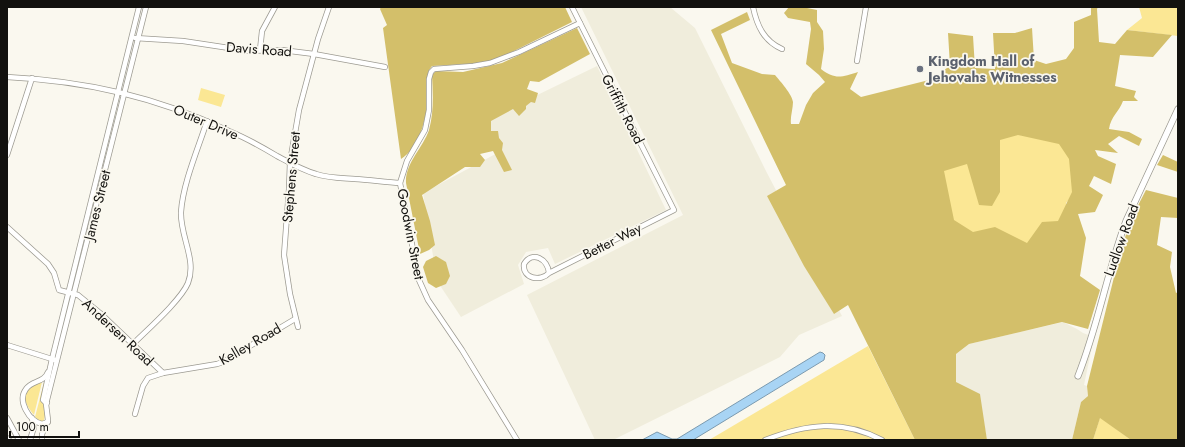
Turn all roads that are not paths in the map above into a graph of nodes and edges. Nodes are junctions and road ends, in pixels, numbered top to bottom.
1 (139, 7) edge
2 (146, 7) edge
3 (275, 7) edge
4 (329, 7) edge
5 (572, 7) edge
6 (753, 7) edge
7 (866, 7) edge
8 (580, 23) junction
9 (132, 37) junction
10 (138, 39) junction
11 (260, 50) junction
12 (782, 50) dead end
13 (314, 54) junction
14 (857, 61) dead end
15 (385, 67) dead end
16 (7, 76) edge
17 (32, 78) junction
18 (118, 91) junction
19 (125, 93) junction
20 (1178, 109) edge
21 (207, 121) junction
22 (7, 155) edge
23 (290, 162) junction
24 (400, 183) junction
25 (674, 210) joint
26 (7, 227) edge
27 (549, 273) junction
28 (68, 293) junction
29 (74, 294) junction
30 (295, 319) junction
31 (298, 327) dead end
32 (133, 344) junction
33 (7, 345) edge
34 (52, 360) junction
35 (58, 360) junction
36 (163, 373) junction
37 (1078, 376) dead end
38 (47, 402) junction
39 (135, 414) dead end
40 (7, 418) edge
41 (32, 418) junction
42 (48, 422) junction
43 (19, 440) edge
44 (30, 440) edge
45 (42, 440) edge
46 (517, 440) edge
47 (765, 440) edge
48 (882, 440) edge

1 - 9 street, James Street
2 - 10 street, James Street
3 - 11 street
4 - 13 street, Stephens Street
5 - 8 street, Griffith Road
6 - 12 street
7 - 14 street
8 - 24 street, Goodwin Street
8 - 25 street, Griffith Road
9 - 10 street, Davis Road
9 - 18 street, James Street
10 - 11 street, Davis Road
10 - 19 street, James Street
11 - 13 street, Davis Road
13 - 15 street, Davis Road
13 - 23 street, Stephens Street
16 - 17 street, Outer Drive
17 - 18 street, Outer Drive
17 - 22 street
18 - 19 street, Outer Drive
18 - 28 street, James Street
19 - 21 street, Outer Drive
19 - 29 street, James Street
20 - 37 street, Ludlow Road
21 - 23 street, Outer Drive
21 - 32 street
23 - 24 street, Outer Drive
23 - 30 street, Stephens Street
24 - 46 street, Goodwin Street
25 - 27 street, Better Way
26 - 28 street, Andersen Road
27 - 27 street, Better Way
28 - 29 street, Andersen Road
28 - 34 street, James Street
29 - 32 street, Andersen Road
29 - 35 street, James Street
30 - 31 street, Stephens Street
30 - 36 street, Kelley Road
32 - 36 street, Andersen Road
33 - 34 street
34 - 35 street
34 - 38 street, James Street
34 - 41 street, James Street
35 - 38 street, James Street
36 - 39 street, Kelley Road
38 - 42 street, James Street
40 - 43 street
41 - 42 street
41 - 44 street
42 - 45 street
47 - 48 street

